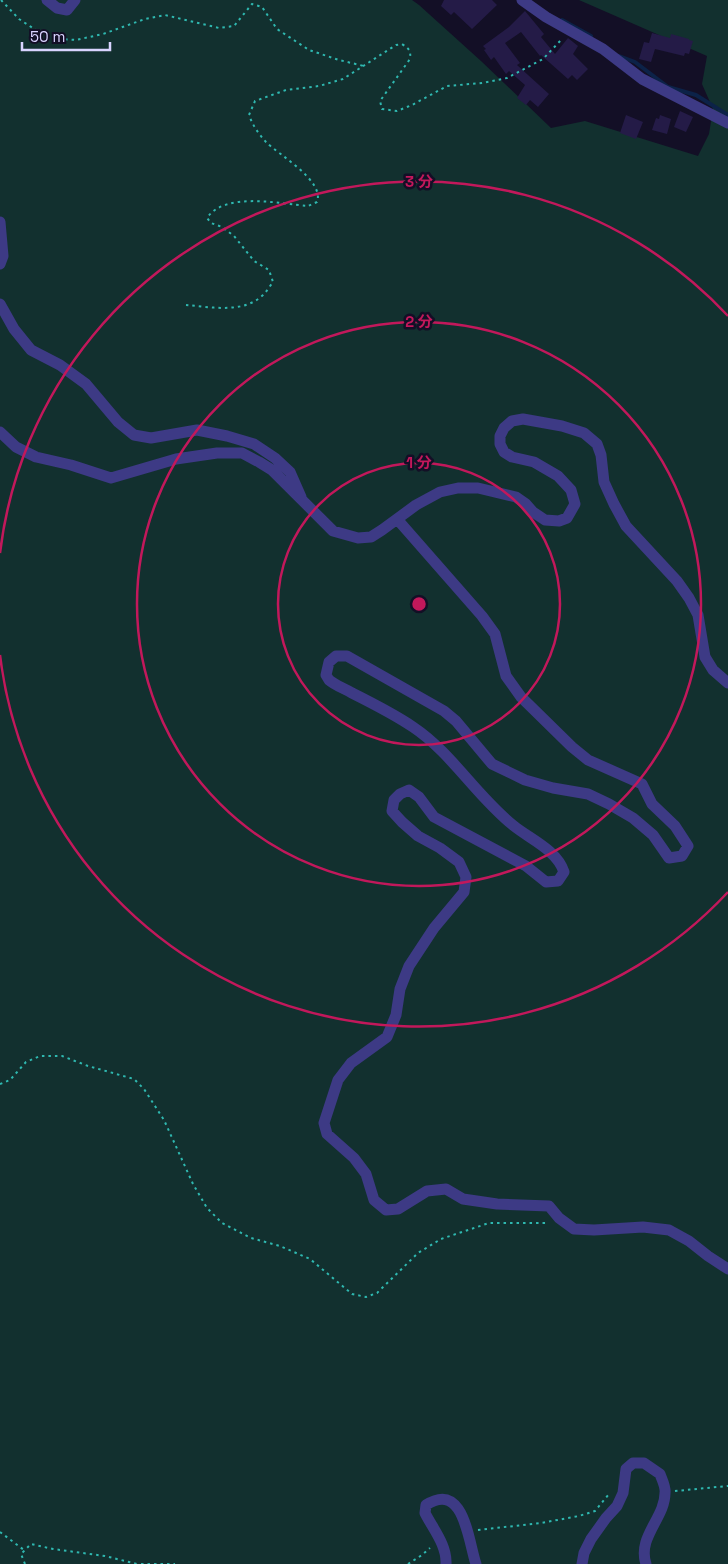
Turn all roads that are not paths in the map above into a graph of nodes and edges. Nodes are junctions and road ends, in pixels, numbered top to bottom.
1 (47, 0) edge
2 (75, 0) edge
3 (522, 0) edge
4 (728, 122) edge
5 (0, 222) edge
6 (0, 264) edge
7 (0, 304) edge
8 (0, 432) edge
9 (304, 503) junction
10 (398, 519) junction
11 (728, 683) edge
12 (728, 1269) edge
13 (446, 1564) edge
14 (476, 1564) edge
15 (582, 1564) edge
16 (646, 1564) edge

1 - 2 street
3 - 4 street
5 - 6 street
7 - 9 street
8 - 9 street
9 - 10 street
10 - 11 street
10 - 12 street
13 - 14 street
15 - 16 street

